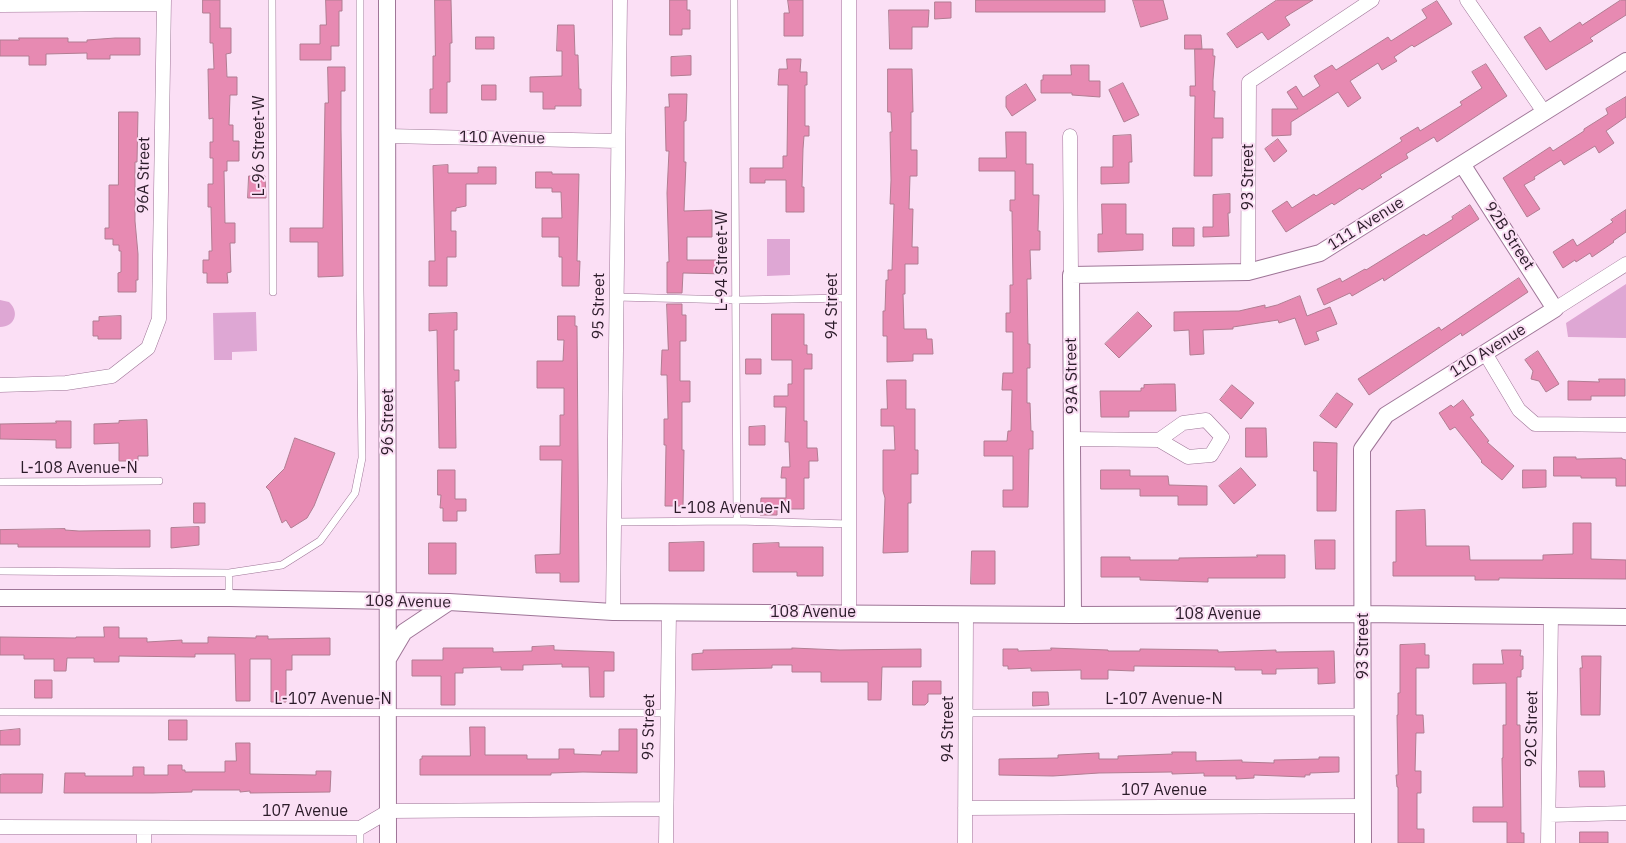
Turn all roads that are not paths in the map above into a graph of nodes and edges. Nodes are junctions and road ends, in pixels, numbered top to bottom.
1 (272, 0) edge
2 (360, 0) edge
3 (386, 0) edge
4 (620, 0) edge
5 (734, 0) edge
6 (849, 0) edge
7 (1372, 0) edge
8 (1467, 0) edge
9 (164, 2) edge
10 (0, 5) edge
11 (1626, 61) edge
12 (1544, 112) junction
13 (387, 136) junction
14 (1070, 136) dead end
15 (618, 141) junction
16 (1462, 164) junction
17 (1626, 264) edge
18 (1248, 272) junction
19 (1071, 275) junction
20 (273, 292) dead end
21 (616, 297) junction
22 (849, 298) junction
23 (736, 300) junction
24 (1555, 309) junction
25 (1485, 353) junction
26 (0, 385) edge
27 (1626, 425) edge
28 (1072, 439) junction
29 (1159, 440) dead end
30 (1362, 449) joint
31 (158, 481) dead end
32 (0, 482) edge
33 (737, 521) junction
34 (614, 522) junction
35 (849, 524) junction
36 (0, 572) edge
37 (229, 573) junction
38 (0, 598) edge
39 (228, 598) junction
40 (388, 602) junction
41 (449, 602) junction
42 (613, 612) junction
43 (669, 612) junction
44 (849, 612) junction
45 (966, 614) junction
46 (1362, 614) junction
47 (1073, 615) junction
48 (1551, 616) junction
49 (1626, 617) edge
50 (387, 661) junction
51 (0, 712) edge
52 (1363, 712) junction
53 (387, 713) junction
54 (666, 713) junction
55 (966, 713) junction
56 (1363, 806) junction
57 (965, 808) junction
58 (666, 809) junction
59 (389, 811) junction
60 (1626, 813) edge
61 (1549, 815) junction
62 (0, 827) edge
63 (144, 828) junction
64 (360, 828) junction
65 (144, 843) edge
66 (360, 843) edge
67 (388, 843) edge
68 (666, 843) edge
69 (965, 843) edge
70 (1363, 843) edge
71 (1548, 843) edge

1 - 20 lane, L-96 Street-W
2 - 37 lane, 96 Street
3 - 13 street, 96 Street
4 - 15 street, 95 Street
5 - 23 lane, L-94 Street-W
6 - 22 street, 94 Street
7 - 18 street, 93 Street
8 - 12 street
9 - 10 street
9 - 26 street, 96A Street
11 - 12 street, 111 Avenue
12 - 16 street, 111 Avenue
13 - 15 street, 110 Avenue
13 - 40 street, 96 Street
14 - 19 street, 93A Street
15 - 21 street, 95 Street
16 - 18 street, 111 Avenue
16 - 24 street, 92B Street
17 - 24 street, 110 Avenue
18 - 19 street, 111 Avenue
19 - 28 street, 93A Street
21 - 23 lane
21 - 34 street, 95 Street
22 - 23 lane
22 - 35 street, 94 Street
23 - 33 lane, L-94 Street-W
24 - 25 street, 110 Avenue
25 - 27 street
25 - 30 street, 110 Avenue
28 - 29 street
28 - 47 street, 93A Street
30 - 46 street, 93 Street
31 - 32 lane, L-108 Avenue-N
33 - 34 lane, L-108 Avenue-N
33 - 35 lane, L-108 Avenue-N
34 - 42 street, 95 Street
35 - 44 street, 94 Street
36 - 37 lane
37 - 39 lane
38 - 39 street, 108 Avenue
39 - 40 street, 108 Avenue
40 - 41 street, 108 Avenue
40 - 50 street, 96 Street
41 - 42 street, 108 Avenue
41 - 50 street
42 - 43 street, 108 Avenue
43 - 44 street, 108 Avenue
43 - 54 street, 95 Street
44 - 45 street, 108 Avenue
45 - 47 street, 108 Avenue
45 - 55 street, 94 Street
46 - 47 street, 108 Avenue
46 - 48 street, 108 Avenue
46 - 52 street, 93 Street
48 - 49 street, 108 Avenue
48 - 61 street, 92C Street
50 - 53 street, 96 Street
51 - 53 lane, L-107 Avenue-N
52 - 55 lane, L-107 Avenue-N
52 - 56 street, 93 Street
53 - 54 lane, L-107 Avenue-N
53 - 59 street, 96 Street
54 - 58 street, 95 Street
55 - 57 street, 94 Street
56 - 57 street, 107 Avenue
56 - 70 street, 93 Street
57 - 69 street, 94 Street
58 - 59 street, 107 Avenue
58 - 68 street, 95 Street
59 - 64 street, 107 Avenue
59 - 67 street, 96 Street
60 - 61 street
61 - 71 street, 92C Street
62 - 63 street, 107 Avenue
63 - 64 street, 107 Avenue
63 - 65 street
64 - 66 lane

